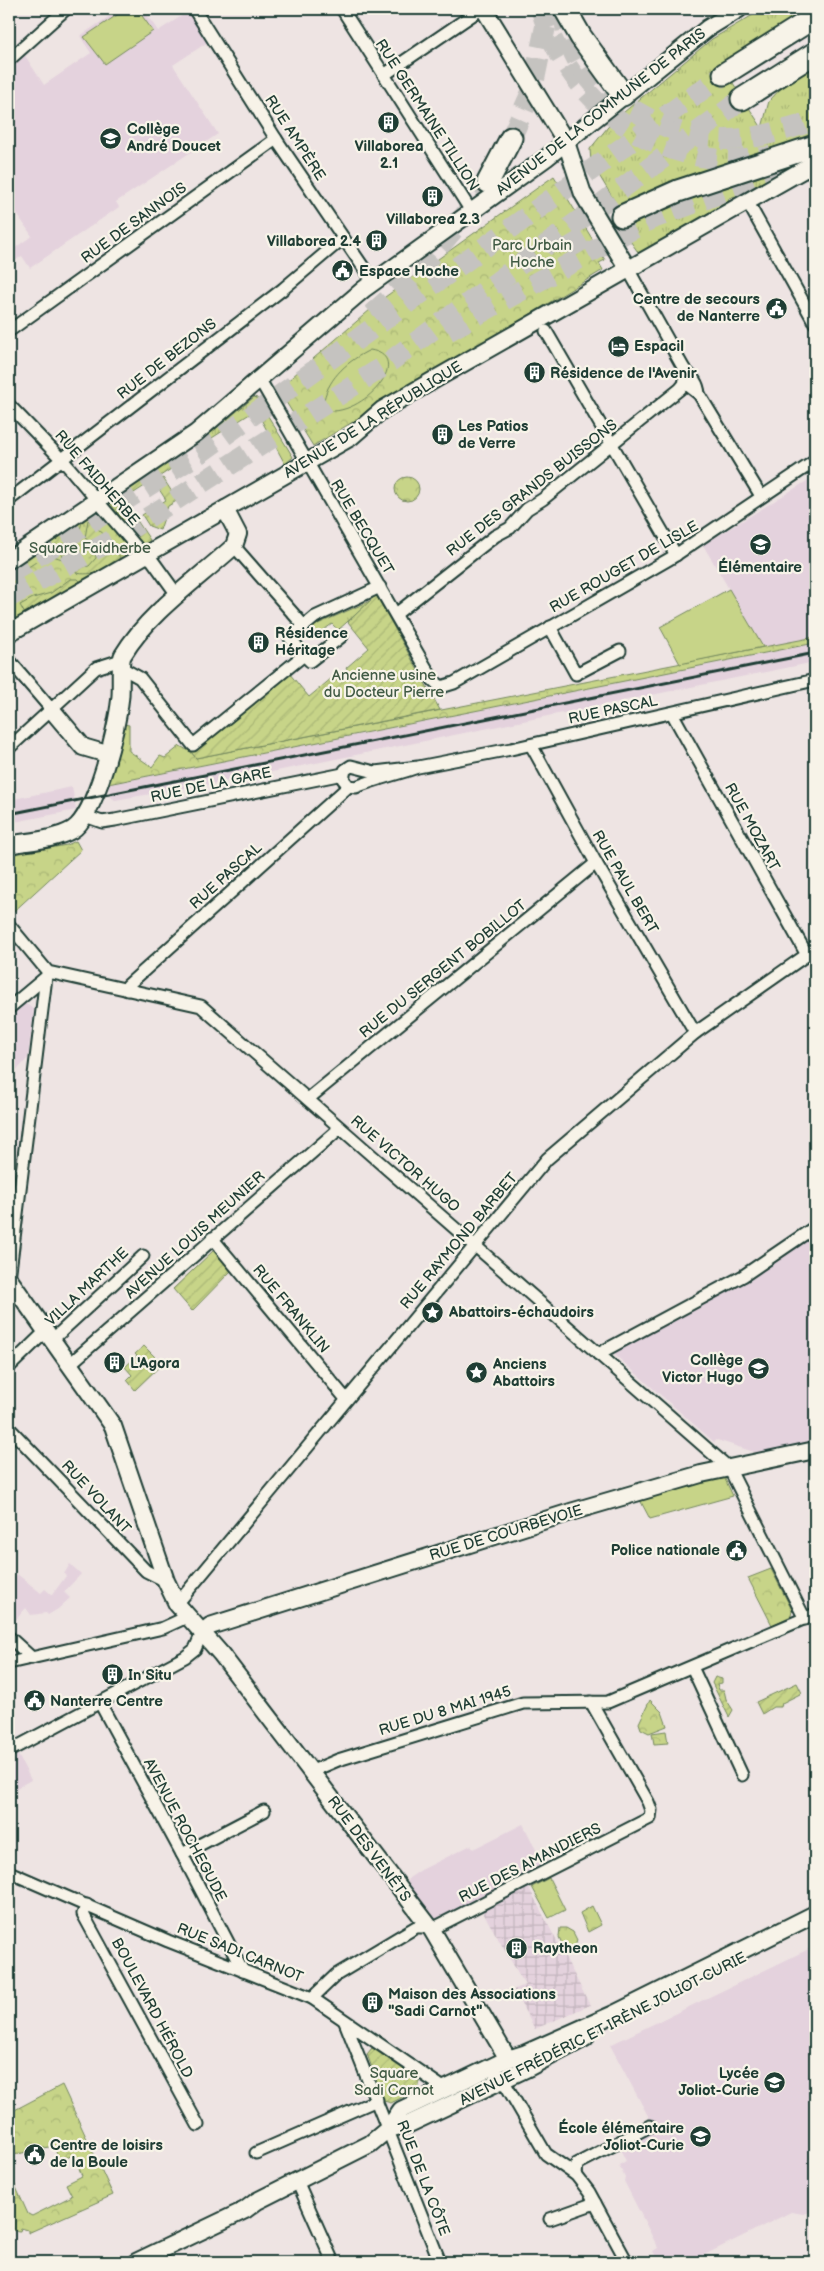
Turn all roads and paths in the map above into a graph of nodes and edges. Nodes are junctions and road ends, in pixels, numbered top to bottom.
1 (66, 9) edge
2 (194, 9) edge
3 (342, 9) edge
4 (482, 9) edge
5 (566, 9) edge
6 (739, 9) edge
7 (815, 17) edge
8 (815, 53) edge
9 (9, 60) edge
10 (724, 74) tunnel mouth
11 (384, 75) junction
12 (623, 95) junction
13 (742, 99) tunnel mouth
14 (276, 138) junction
15 (511, 138) tunnel mouth
16 (566, 142) junction
17 (815, 146) edge
18 (815, 163) edge
19 (488, 182) tunnel mouth
20 (747, 201) junction
21 (471, 211) junction
22 (622, 216) tunnel mouth
23 (342, 239) junction
24 (628, 269) junction
25 (374, 283) junction
26 (815, 323) edge
27 (9, 331) edge
28 (546, 331) dead end
29 (684, 369) junction
30 (260, 380) junction
31 (685, 383) junction
32 (699, 394) junction
33 (9, 405) edge
34 (612, 444) junction
35 (62, 460) junction
36 (815, 461) edge
37 (307, 463) junction
38 (761, 496) junction
39 (9, 500) edge
40 (97, 500) junction
41 (225, 509) junction
42 (234, 546) junction
43 (676, 554) junction
44 (145, 555) junction
45 (9, 560) edge
46 (380, 587) junction
47 (178, 596) junction
48 (396, 614) junction
49 (304, 626) junction
50 (550, 627) junction
51 (9, 633) edge
52 (342, 636) dead end
53 (620, 651) dead end
54 (304, 655) junction
55 (9, 660) edge
56 (121, 664) junction
57 (815, 680) edge
58 (440, 686) joint
59 (51, 709) junction
60 (672, 713) junction
61 (531, 745) junction
62 (9, 748) edge
63 (107, 754) junction
64 (418, 767) junction
65 (362, 770) junction
66 (343, 774) junction
67 (362, 783) junction
68 (349, 786) junction
69 (85, 816) junction
70 (9, 845) edge
71 (596, 863) junction
72 (9, 926) edge
73 (811, 952) edge
74 (47, 975) junction
75 (127, 990) junction
76 (9, 1008) edge
77 (696, 1033) junction
78 (308, 1099) junction
79 (340, 1128) junction
80 (815, 1227) edge
81 (212, 1238) junction
82 (11, 1243) edge
83 (475, 1247) junction
84 (143, 1256) dead end
85 (9, 1280) edge
86 (49, 1336) junction
87 (598, 1354) junction
88 (70, 1364) junction
89 (9, 1367) edge
90 (346, 1399) junction
91 (9, 1428) edge
92 (815, 1450) edge
93 (729, 1468) junction
94 (166, 1581) junction
95 (182, 1610) junction
96 (810, 1617) edge
97 (202, 1633) junction
98 (9, 1637) edge
99 (32, 1658) junction
100 (9, 1663) edge
101 (692, 1667) junction
102 (590, 1702) junction
103 (100, 1703) junction
104 (9, 1750) edge
105 (310, 1772) junction
106 (742, 1775) dead end
107 (264, 1811) dead end
108 (182, 1854) junction
109 (9, 1872) edge
110 (86, 1905) junction
111 (815, 1914) edge
112 (815, 1922) edge
113 (427, 1926) junction
114 (243, 1971) junction
115 (312, 1998) junction
116 (345, 2022) junction
117 (508, 2059) junction
118 (489, 2068) junction
119 (503, 2080) junction
120 (445, 2089) junction
121 (377, 2100) junction
122 (198, 2125) dead end
123 (650, 2126) dead end
124 (388, 2129) junction
125 (256, 2153) dead end
126 (576, 2176) junction
127 (297, 2181) junction
128 (595, 2203) junction
129 (550, 2219) dead end
130 (136, 2262) edge
131 (333, 2262) edge
132 (440, 2262) edge
133 (627, 2262) edge

1 - 9 street
2 - 14 street, RUE AMPÈRE
3 - 11 street, RUE GERMAINE TILLION
4 - 11 street
4 - 16 main road
5 - 12 highway
6 - 12 main road, AVENUE DE LA COMMUNE DE PARIS
7 - 10 highway
8 - 13 highway
11 - 21 street, RUE GERMAINE TILLION
12 - 16 main road, AVENUE DE LA COMMUNE DE PARIS
14 - 23 street, RUE AMPÈRE
14 - 27 street, RUE DE SANNOIS
15 - 19 highway
16 - 21 main road, AVENUE DE LA COMMUNE DE PARIS
16 - 24 main road
17 - 22 highway
18 - 20 main road, AVENUE DE LA RÉPUBLIQUE
20 - 24 main road, AVENUE DE LA RÉPUBLIQUE
20 - 26 street
21 - 25 main road, AVENUE DE LA COMMUNE DE PARIS
23 - 25 street, RUE AMPÈRE
23 - 35 street, RUE DE BEZONS
24 - 29 street
24 - 37 main road, AVENUE DE LA RÉPUBLIQUE
25 - 30 main road, AVENUE DE LA COMMUNE DE PARIS
28 - 34 street
29 - 31 street
29 - 32 street
30 - 37 street, RUE BECQUET
30 - 40 main road, AVENUE DE LA COMMUNE DE PARIS
31 - 32 street
31 - 34 street, RUE DES GRANDS BUISSONS
32 - 38 street
33 - 35 street, RUE FAIDHERBE
34 - 43 street
34 - 48 street, RUE DES GRANDS BUISSONS
35 - 39 street, RUE DE BEZONS
35 - 40 street, RUE FAIDHERBE
36 - 38 street, RUE ROUGET DE LISLE
37 - 41 main road, AVENUE DE LA RÉPUBLIQUE
37 - 46 street, RUE BECQUET
38 - 43 street, RUE ROUGET DE LISLE
40 - 44 street, RUE FAIDHERBE
40 - 45 main road, AVENUE DE LA COMMUNE DE PARIS
41 - 42 main road
41 - 44 main road, AVENUE DE LA RÉPUBLIQUE
42 - 47 main road
42 - 49 street
43 - 50 street, RUE ROUGET DE LISLE
44 - 47 street, RUE FAIDHERBE
44 - 51 main road, AVENUE DE LA RÉPUBLIQUE
46 - 48 street, RUE BECQUET
46 - 49 street
47 - 56 main road
48 - 58 street, RUE BECQUET
49 - 54 street
50 - 53 street
50 - 58 street, RUE ROUGET DE LISLE
52 - 54 street
54 - 56 street
55 - 59 street
56 - 59 street
56 - 63 main road
57 - 60 street, RUE PASCAL
59 - 62 street
59 - 63 main road
60 - 61 street, RUE PASCAL
60 - 73 street, RUE MOZART
61 - 64 street, RUE PASCAL
61 - 71 street, RUE PAUL BERT
63 - 69 main road
64 - 65 street, RUE PASCAL
64 - 67 street, RUE PASCAL
65 - 66 street, RUE PASCAL
65 - 67 street
66 - 68 street
66 - 69 street, RUE DE LA GARE
67 - 68 street, RUE PASCAL
68 - 75 street, RUE PASCAL
69 - 70 main road
71 - 77 street, RUE PAUL BERT
71 - 78 street, RUE DU SERGENT BOBILLOT
72 - 74 street
73 - 77 street, RUE RAYMOND BARBET
74 - 75 street, RUE VICTOR HUGO
74 - 76 street
74 - 82 street
75 - 78 street, RUE VICTOR HUGO
77 - 83 street, RUE RAYMOND BARBET
78 - 79 street, RUE VICTOR HUGO
79 - 81 street, AVENUE LOUIS MEUNIER
79 - 83 street, RUE VICTOR HUGO
80 - 87 street
81 - 88 street, AVENUE LOUIS MEUNIER
81 - 90 street, RUE FRANKLIN
82 - 85 street
83 - 87 street, RUE VICTOR HUGO
83 - 90 street, RUE RAYMOND BARBET
84 - 86 street, VILLA MARTHE
85 - 86 main road
86 - 88 main road
86 - 89 street, VILLA MARTHE
87 - 93 street, RUE VICTOR HUGO
88 - 94 main road
90 - 95 street, RUE RAYMOND BARBET
91 - 94 street, RUE VOLANT
92 - 93 main road, RUE DE COURBEVOIE
93 - 96 street
93 - 97 main road, RUE DE COURBEVOIE
94 - 95 main road
95 - 97 main road, RUE DES VENÊTS
95 - 99 street
96 - 101 street, RUE DU 8 MAI 1945
97 - 103 street
97 - 105 main road, RUE DES VENÊTS
98 - 99 street
99 - 100 street
101 - 102 street, RUE DU 8 MAI 1945
101 - 106 street
102 - 105 street, RUE DU 8 MAI 1945
102 - 113 street, RUE DES AMANDIERS
103 - 104 street
103 - 108 street, AVENUE ROCHEGUDE
105 - 113 main road, RUE DES VENÊTS
107 - 108 street
108 - 114 street, AVENUE ROCHEGUDE
109 - 110 street, RUE SADI CARNOT
110 - 114 street, RUE SADI CARNOT
110 - 122 street, BOULEVARD HÉROLD
111 - 117 main road, AVENUE FRÉDÉRIC ET IRÈNE JOLIOT-CURIE
112 - 119 main road, AVENUE FRÉDÉRIC ET IRÈNE JOLIOT-CURIE
113 - 115 street, RUE DES AMANDIERS
113 - 117 main road, RUE DES VENÊTS
114 - 115 street, RUE SADI CARNOT
115 - 116 street, RUE SADI CARNOT
116 - 120 street, RUE SADI CARNOT
116 - 121 street, RUE DE LA CÔTE
117 - 118 main road, AVENUE FRÉDÉRIC ET IRÈNE JOLIOT-CURIE
117 - 119 street
118 - 119 street
118 - 120 main road, AVENUE FRÉDÉRIC ET IRÈNE JOLIOT-CURIE
119 - 124 main road, AVENUE FRÉDÉRIC ET IRÈNE JOLIOT-CURIE
119 - 126 street
120 - 124 main road, AVENUE FRÉDÉRIC ET IRÈNE JOLIOT-CURIE
121 - 124 street, RUE DE LA CÔTE
121 - 125 street
123 - 126 street
124 - 127 main road, AVENUE FRÉDÉRIC ET IRÈNE JOLIOT-CURIE
124 - 132 street, RUE DE LA CÔTE
126 - 128 street
127 - 130 main road, AVENUE FRÉDÉRIC ET IRÈNE JOLIOT-CURIE
127 - 131 street
128 - 129 street
128 - 133 street

